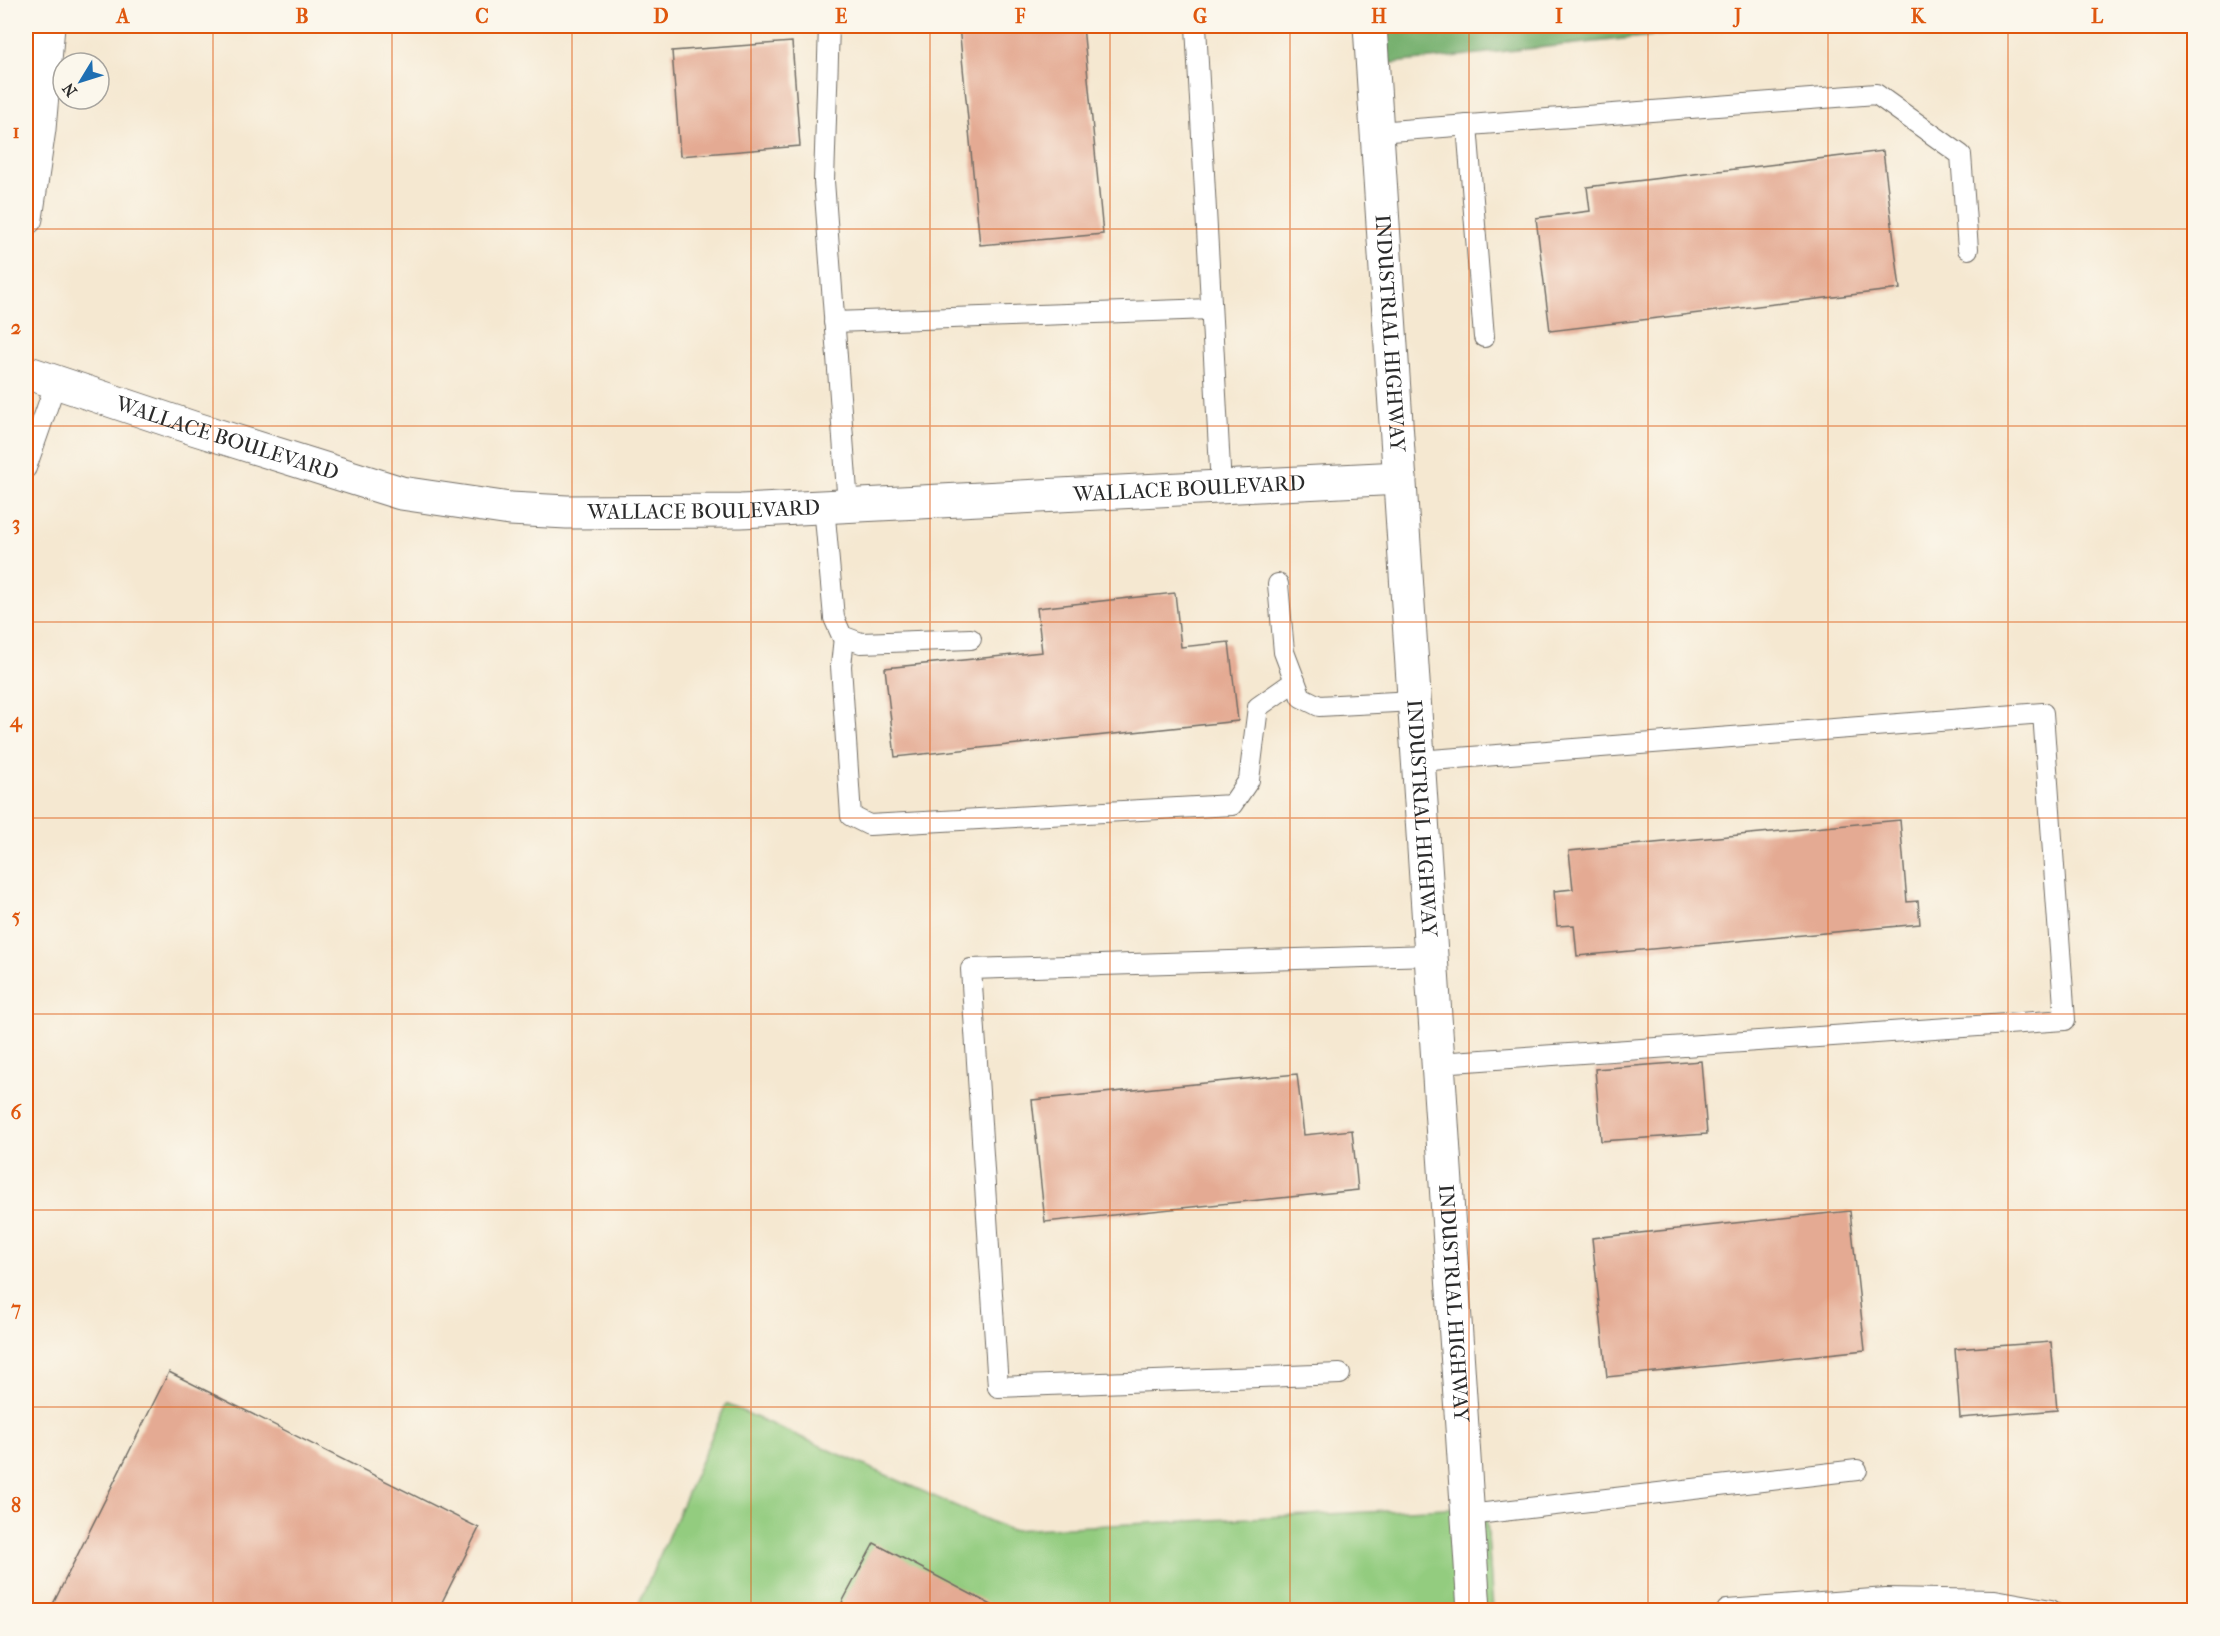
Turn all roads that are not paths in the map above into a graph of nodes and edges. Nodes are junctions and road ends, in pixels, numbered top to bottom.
1 (48, 26) edge
2 (829, 26) edge
3 (1196, 26) edge
4 (1370, 26) edge
5 (1467, 125) junction
6 (1377, 132) junction
7 (30, 161) edge
8 (26, 218) edge
9 (1968, 249) dead end
10 (1211, 309) junction
11 (834, 322) junction
12 (1484, 337) dead end
13 (26, 372) edge
14 (56, 382) junction
15 (26, 468) edge
16 (1400, 478) junction
17 (1221, 487) junction
18 (836, 506) junction
19 (1278, 584) dead end
20 (844, 637) junction
21 (971, 639) dead end
22 (1295, 681) junction
23 (1414, 701) junction
24 (1418, 761) junction
25 (1431, 955) junction
26 (1438, 1063) junction
27 (1340, 1374) dead end
28 (1857, 1470) dead end
29 (1468, 1515) junction
30 (1474, 1611) edge
31 (1727, 1611) edge
32 (2051, 1611) edge

1 - 7 street
2 - 11 lane
3 - 10 lane
4 - 6 street, INDUSTRIAL HIGHWAY
5 - 6 lane
5 - 9 lane
5 - 12 lane
6 - 16 street, INDUSTRIAL HIGHWAY
7 - 8 street
10 - 11 lane
10 - 17 lane
11 - 18 lane
13 - 14 street, WALLACE BOULEVARD
14 - 15 lane
14 - 18 street, WALLACE BOULEVARD
16 - 17 street, WALLACE BOULEVARD
16 - 23 street, INDUSTRIAL HIGHWAY
17 - 18 street, WALLACE BOULEVARD
18 - 20 lane
19 - 22 lane
20 - 21 lane
20 - 22 lane
22 - 23 lane
23 - 24 street, INDUSTRIAL HIGHWAY
24 - 25 street, INDUSTRIAL HIGHWAY
24 - 26 lane
25 - 26 street, INDUSTRIAL HIGHWAY
25 - 27 lane
26 - 29 street, INDUSTRIAL HIGHWAY
28 - 29 lane
29 - 30 street, INDUSTRIAL HIGHWAY
31 - 32 lane

